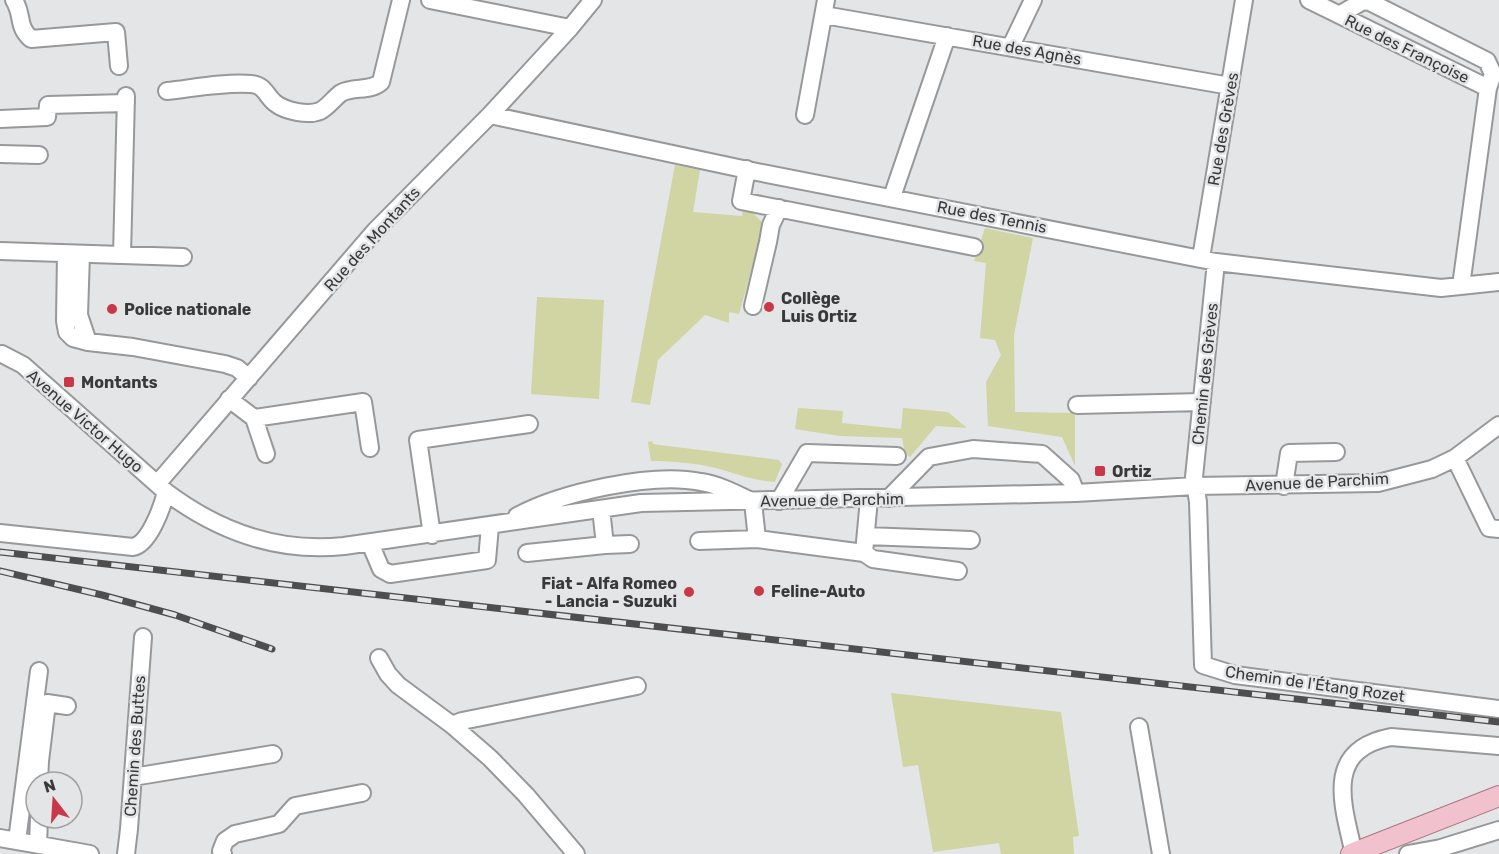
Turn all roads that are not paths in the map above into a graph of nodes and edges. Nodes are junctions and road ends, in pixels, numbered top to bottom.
1 (14, 0) edge
2 (401, 0) edge
3 (430, 0) edge
4 (592, 0) edge
5 (1033, 0) edge
6 (1244, 0) edge
7 (1309, 0) edge
8 (825, 8) edge
9 (1339, 15) junction
10 (570, 28) junction
11 (948, 36) junction
12 (1011, 46) junction
13 (119, 66) dead end
14 (1230, 86) junction
15 (1488, 88) junction
16 (167, 91) dead end
17 (490, 115) junction
18 (806, 115) dead end
19 (0, 118) edge
20 (0, 154) edge
21 (39, 155) dead end
22 (747, 169) junction
23 (892, 197) junction
24 (779, 208) junction
25 (974, 247) dead end
26 (0, 251) edge
27 (74, 254) junction
28 (122, 255) junction
29 (183, 257) dead end
30 (1208, 260) junction
31 (1499, 282) edge
32 (1461, 286) junction
33 (753, 306) dead end
34 (1, 351) edge
35 (249, 378) junction
36 (229, 399) junction
37 (1202, 402) junction
38 (1077, 405) dead end
39 (254, 418) junction
40 (529, 424) dead end
41 (1499, 425) edge
42 (370, 448) dead end
43 (1336, 452) dead end
44 (266, 454) dead end
45 (897, 456) dead end
46 (1455, 458) junction
47 (1195, 486) junction
48 (1284, 486) junction
49 (161, 488) junction
50 (1076, 493) junction
51 (889, 498) junction
52 (869, 499) junction
53 (779, 501) junction
54 (753, 502) junction
55 (601, 509) junction
56 (497, 525) junction
57 (1499, 529) edge
58 (0, 533) edge
59 (432, 535) junction
60 (866, 536) junction
61 (757, 539) junction
62 (971, 540) dead end
63 (699, 541) dead end
64 (370, 543) junction
65 (630, 544) dead end
66 (605, 545) junction
67 (527, 553) dead end
68 (864, 553) junction
69 (958, 571) dead end
70 (142, 637) dead end
71 (380, 658) dead end
72 (39, 671) dead end
73 (637, 686) dead end
74 (67, 706) dead end
75 (1499, 709) edge
76 (452, 725) junction
77 (1139, 727) dead end
78 (1499, 746) edge
79 (273, 753) dead end
80 (39, 770) edge
81 (133, 777) junction
82 (362, 793) dead end
83 (1499, 796) edge
84 (39, 830) edge
85 (1499, 831) edge
86 (0, 838) edge
87 (17, 841) junction
88 (38, 845) junction
89 (90, 854) edge
90 (126, 854) edge
91 (223, 854) edge
92 (576, 854) edge
93 (1161, 854) edge
94 (1354, 854) edge
95 (1408, 854) edge

1 - 13 street
2 - 16 street
3 - 10 street
4 - 10 street, Rue des Montants
5 - 12 street
6 - 14 street, Rue des Grèves
7 - 9 street, Rue des Françoise
8 - 11 street, Rue des Agnès
8 - 18 street
9 - 15 street, Rue des Françoise
9 - 15 street
10 - 17 street, Rue des Montants
11 - 12 street, Rue des Agnès
11 - 23 street
12 - 14 street, Rue des Agnès
14 - 30 street, Rue des Grèves
15 - 32 street, Rue des Françoise
17 - 22 street, Rue des Tennis
17 - 35 street, Rue des Montants
19 - 28 street
20 - 21 street
22 - 23 street, Rue des Tennis
22 - 24 street
23 - 30 street, Rue des Tennis
24 - 25 street
24 - 33 street
26 - 27 street
27 - 28 street
27 - 35 street
28 - 29 street
30 - 32 street, Rue des Tennis
30 - 37 street, Chemin des Grèves
31 - 32 street, Rue des Tennis
34 - 49 street, Avenue Victor Hugo
35 - 36 street, Rue des Montants
36 - 39 street
36 - 49 street, Rue des Montants
37 - 38 street
37 - 47 street, Chemin des Grèves
39 - 42 street
39 - 44 street
40 - 59 street
41 - 46 street, Avenue de Parchim
43 - 48 street
45 - 53 street
46 - 48 street, Avenue de Parchim
46 - 57 street
47 - 48 street, Avenue de Parchim
47 - 50 street, Avenue de Parchim
47 - 75 street, Chemin de l'Étang Rozet
49 - 58 street, Rue des Montants
49 - 64 street, Avenue de Parchim
50 - 51 street, Avenue de Parchim
50 - 51 street
51 - 52 street, Avenue de Parchim
52 - 53 street, Avenue de Parchim
52 - 60 street
53 - 54 street, Avenue de Parchim
54 - 55 street, Avenue de Parchim
54 - 56 street
54 - 61 street
55 - 56 street, Avenue de Parchim
55 - 66 street
56 - 59 street, Avenue de Parchim
56 - 64 street
59 - 64 street, Avenue de Parchim
60 - 62 street
60 - 68 street
61 - 63 street
61 - 68 street
65 - 66 street
66 - 67 street
68 - 69 street
70 - 81 street, Chemin des Buttes
71 - 76 street
72 - 87 street
73 - 76 street
74 - 80 street
76 - 92 street
77 - 93 street
78 - 94 street
79 - 81 street
81 - 90 street, Chemin des Buttes
82 - 91 street
83 - 94 main road
84 - 88 street
85 - 95 street
86 - 87 street
87 - 88 street
88 - 89 street

